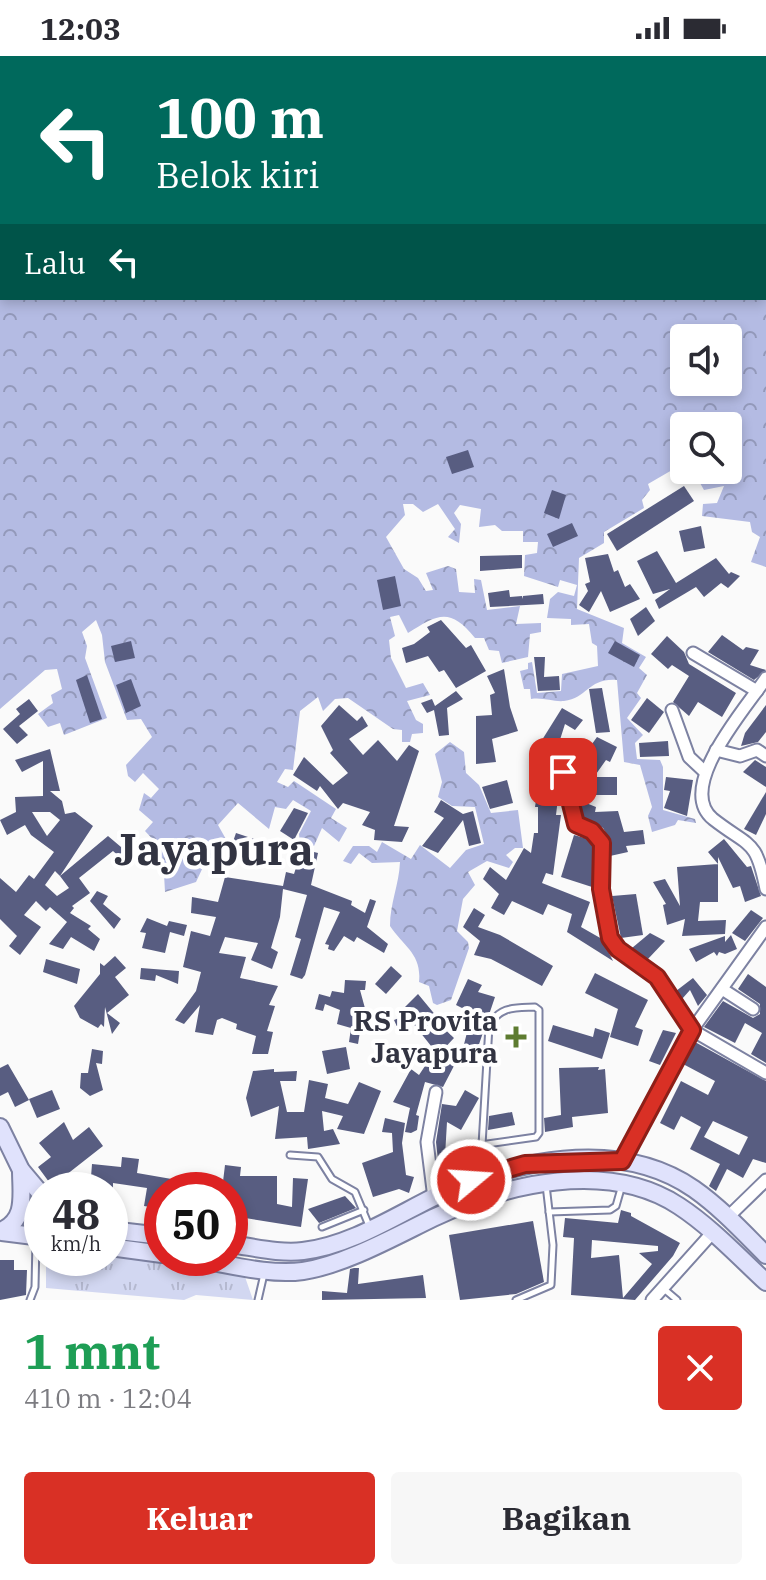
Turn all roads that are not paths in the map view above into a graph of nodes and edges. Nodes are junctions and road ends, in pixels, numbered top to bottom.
1 (693, 653) dead end
2 (766, 678) edge
3 (757, 691) junction
4 (672, 710) dead end
5 (716, 750) junction
6 (766, 756) edge
7 (563, 772) dead end
8 (705, 772) junction
9 (766, 889) edge
10 (766, 927) edge
11 (722, 989) junction
12 (753, 1009) dead end
13 (692, 1030) junction
14 (766, 1073) edge
15 (436, 1092) dead end
16 (0, 1127) edge
17 (482, 1145) junction
18 (290, 1155) dead end
19 (622, 1161) junction
20 (21, 1170) junction
21 (24, 1174) edge
22 (471, 1180) junction
23 (766, 1180) edge
24 (546, 1184) junction
25 (622, 1184) junction
26 (434, 1198) junction
27 (364, 1210) junction
28 (549, 1212) junction
29 (728, 1217) junction
30 (322, 1227) dead end
31 (370, 1229) junction
32 (0, 1231) edge
33 (713, 1232) junction
34 (24, 1235) edge
35 (248, 1246) edge
36 (763, 1247) edge
37 (248, 1266) edge
38 (266, 1269) junction
39 (36, 1276) edge
40 (766, 1282) edge
41 (663, 1288) junction
42 (30, 1300) edge
43 (258, 1300) edge
44 (516, 1300) edge
45 (652, 1300) edge
46 (677, 1300) edge

1 - 3 street
2 - 3 street
3 - 5 street
4 - 8 street
5 - 6 street
5 - 8 street
7 - 13 street
8 - 9 street
10 - 11 street
11 - 12 street
11 - 13 street
13 - 14 street
13 - 19 street
15 - 26 street
16 - 20 main road
17 - 17 lane
17 - 22 lane
18 - 27 lane
19 - 22 main road
19 - 29 main road
20 - 21 main road
20 - 32 main road
22 - 26 main road
23 - 29 street
24 - 25 main road
24 - 28 lane
24 - 38 main road
25 - 28 lane
25 - 33 main road
26 - 31 main road
27 - 30 lane
27 - 31 lane
28 - 44 lane
29 - 36 main road
31 - 35 main road
32 - 34 main road
33 - 40 main road
33 - 41 street
37 - 38 main road
38 - 43 lane
39 - 42 lane
41 - 45 street
41 - 46 lane

